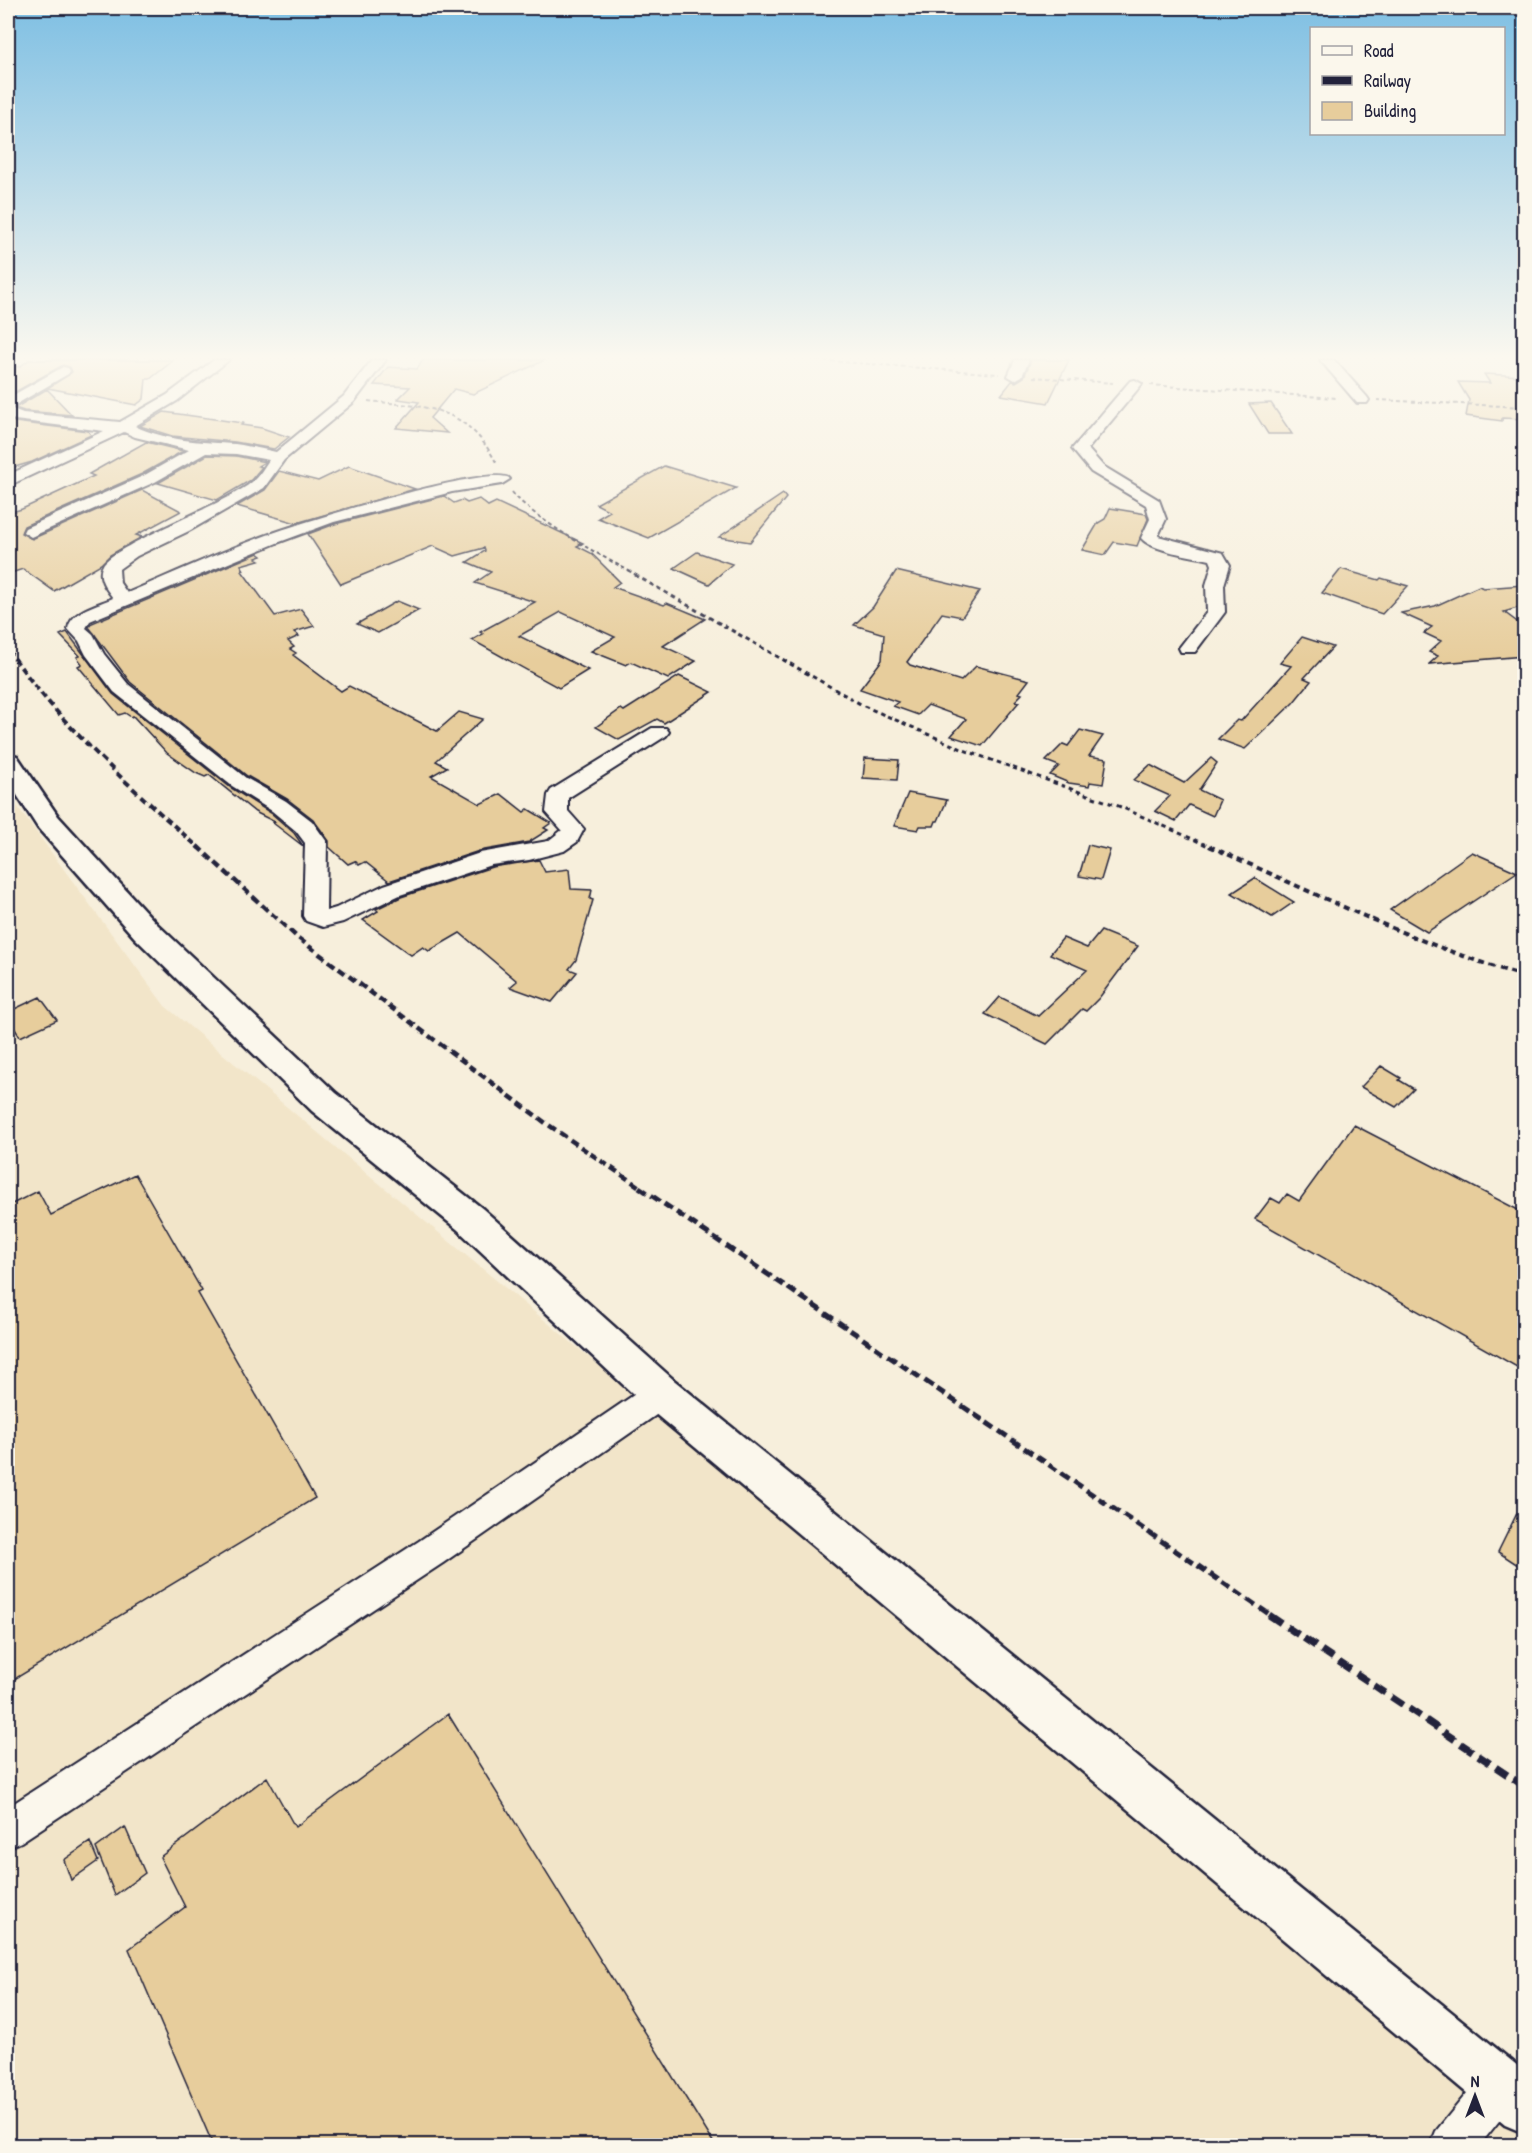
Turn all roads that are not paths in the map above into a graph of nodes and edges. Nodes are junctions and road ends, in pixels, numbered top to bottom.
1 (51, 460) edge
2 (181, 460) edge
3 (277, 460) edge
4 (1090, 460) edge
5 (502, 479) road end
6 (8, 481) edge
7 (32, 532) dead end
8 (124, 600) junction
9 (1188, 648) dead end
10 (659, 732) dead end
11 (8, 762) edge
12 (661, 1395) junction
13 (8, 1829) edge
14 (1512, 2096) edge
15 (1451, 2145) edge

1 - 6 street
2 - 7 street
3 - 8 street
4 - 9 street
5 - 8 street
8 - 10 street
11 - 12 main road
12 - 13 street
12 - 14 main road
14 - 15 street

